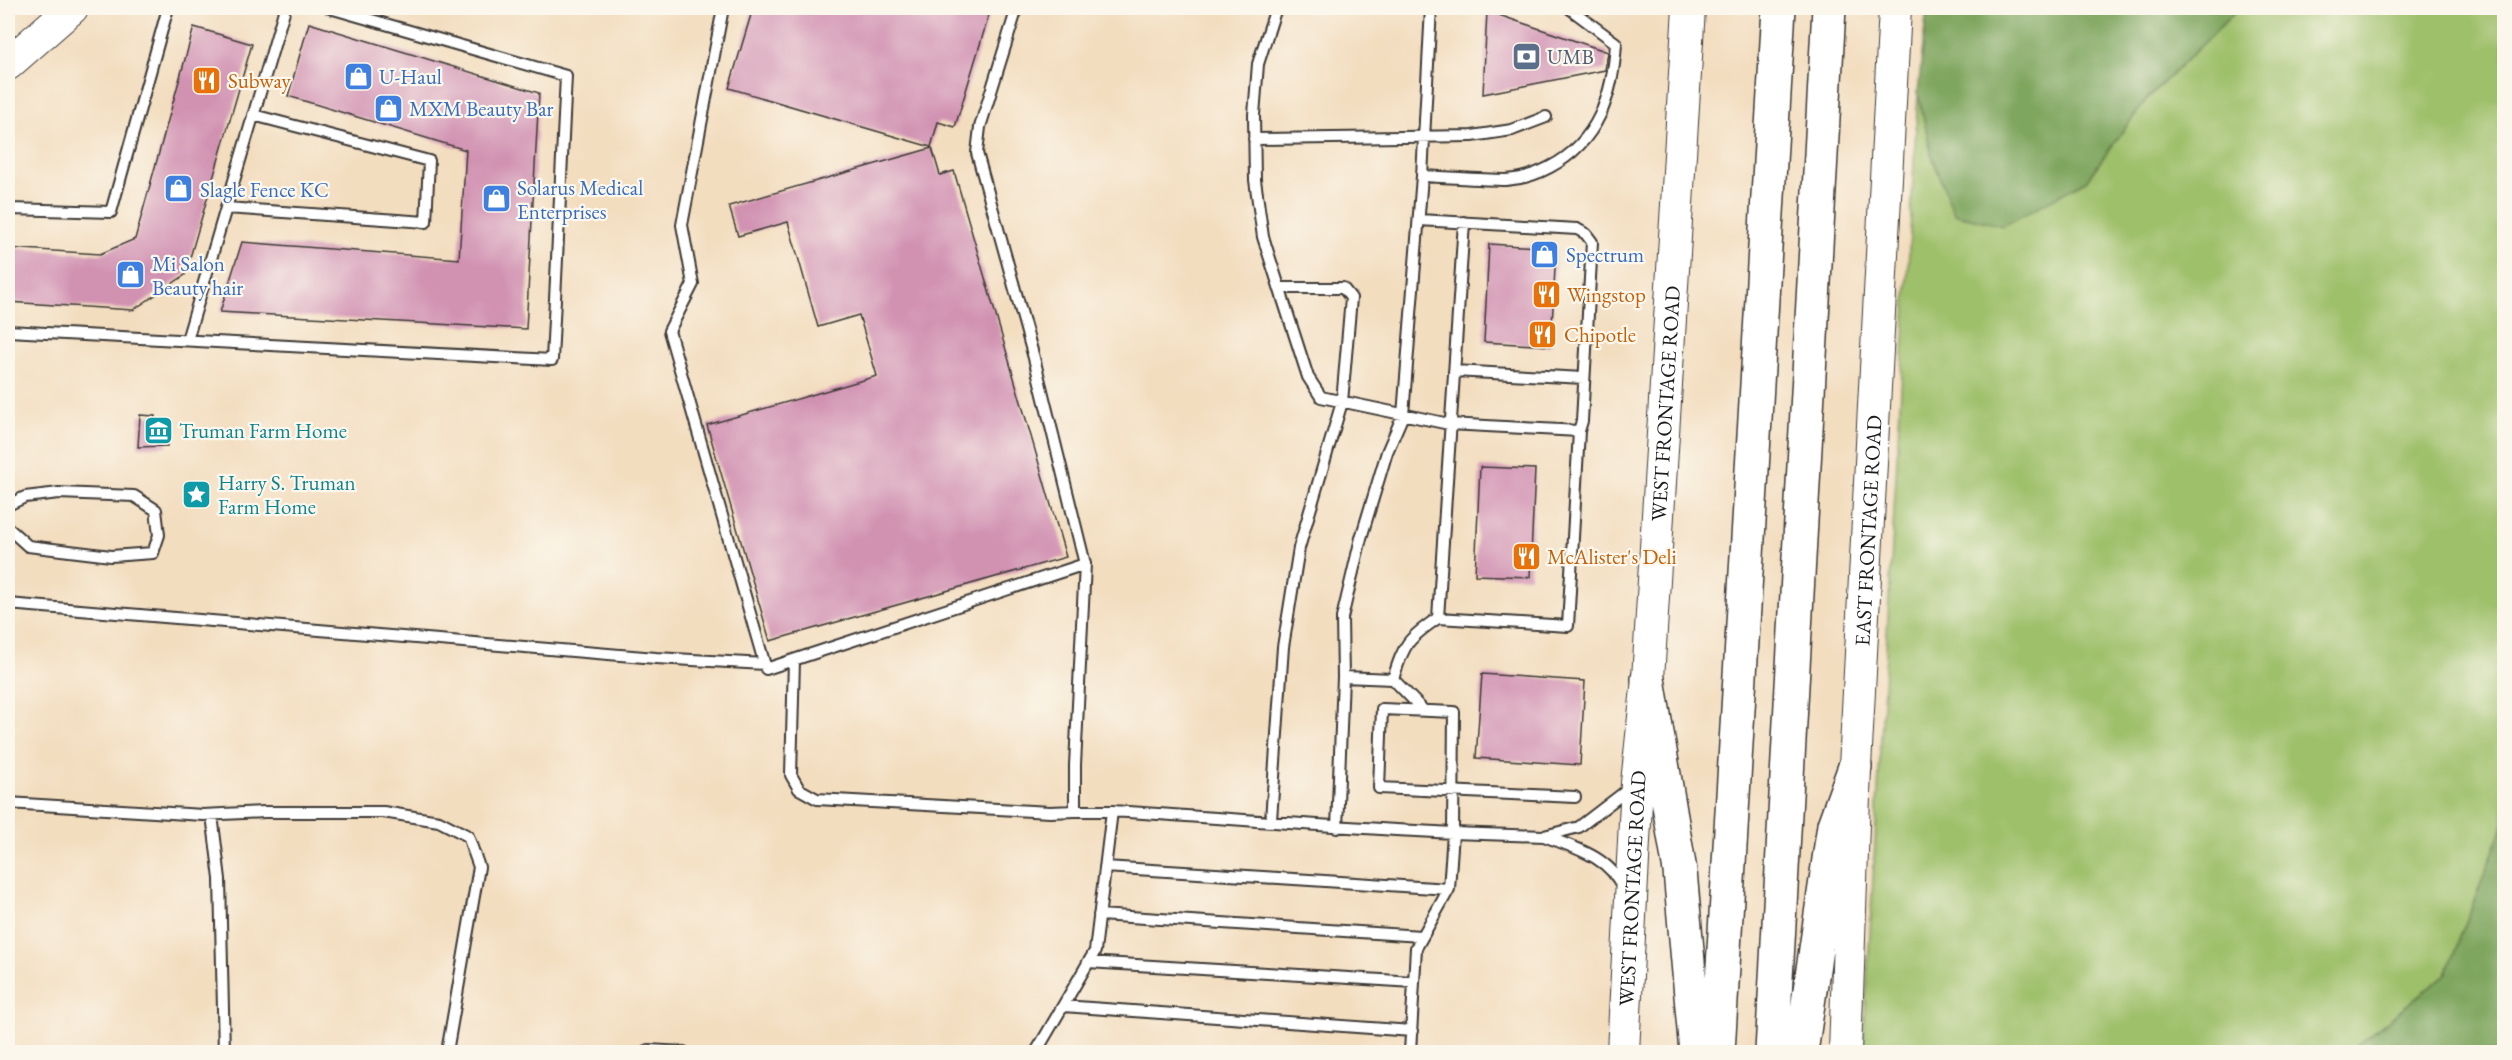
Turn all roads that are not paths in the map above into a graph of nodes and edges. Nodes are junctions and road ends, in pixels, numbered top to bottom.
1 (168, 8) edge
2 (285, 8) edge
3 (330, 8) edge
4 (723, 8) edge
5 (1017, 8) edge
6 (1280, 8) edge
7 (1431, 8) edge
8 (1569, 8) edge
9 (1689, 8) edge
10 (1779, 8) edge
11 (1829, 8) edge
12 (1895, 8) edge
13 (61, 11) edge
14 (8, 64) edge
15 (253, 115) junction
16 (1546, 117) dead end
17 (1424, 136) junction
18 (1254, 140) junction
19 (1422, 176) junction
20 (8, 207) edge
21 (226, 208) junction
22 (1419, 220) junction
23 (1464, 222) junction
24 (1279, 288) junction
25 (8, 332) edge
26 (187, 340) junction
27 (1454, 371) junction
28 (1584, 378) junction
29 (1342, 402) junction
30 (1403, 415) junction
31 (1449, 424) junction
32 (1579, 431) junction
33 (8, 505) edge
34 (8, 528) edge
35 (1085, 564) junction
36 (8, 604) edge
37 (1438, 618) junction
38 (794, 660) junction
39 (765, 664) junction
40 (1343, 677) junction
41 (1394, 680) junction
42 (1648, 680) junction
43 (1424, 711) junction
44 (1855, 767) junction
45 (1637, 783) junction
46 (1453, 793) junction
47 (1575, 797) dead end
48 (8, 803) edge
49 (1075, 811) junction
50 (1112, 812) junction
51 (213, 815) junction
52 (1271, 820) junction
53 (1337, 828) junction
54 (1453, 833) junction
55 (1544, 836) junction
56 (1105, 867) junction
57 (1449, 889) junction
58 (1631, 913) junction
59 (1099, 915) junction
60 (1422, 936) junction
61 (1088, 962) junction
62 (1414, 982) junction
63 (1063, 1006) junction
64 (1412, 1031) junction
65 (224, 1053) edge
66 (447, 1053) edge
67 (644, 1053) edge
68 (684, 1053) edge
69 (1036, 1053) edge
70 (1410, 1053) edge
71 (1623, 1053) edge
72 (1696, 1053) edge
73 (1718, 1053) edge
74 (1772, 1053) edge
75 (1801, 1053) edge
76 (1845, 1053) edge

1 - 20 lane
2 - 15 lane
3 - 26 lane
4 - 39 lane
5 - 35 lane
6 - 18 lane
7 - 17 lane
8 - 19 lane
9 - 42 street, WEST FRONTAGE ROAD
10 - 73 highway
11 - 74 highway
12 - 44 street, EAST FRONTAGE ROAD
13 - 14 street
15 - 21 lane
15 - 21 lane
16 - 17 lane
17 - 18 lane
17 - 19 lane
18 - 24 lane
19 - 22 lane
21 - 26 lane
22 - 23 lane
22 - 30 lane
23 - 27 lane
23 - 28 lane
24 - 29 lane
24 - 29 lane
25 - 26 lane
27 - 28 lane
27 - 31 lane
28 - 32 lane
29 - 30 lane
29 - 52 lane
30 - 31 lane
30 - 40 lane
31 - 32 lane
31 - 37 lane
32 - 37 lane
33 - 34 lane
35 - 38 lane
35 - 49 lane
36 - 39 lane
37 - 41 lane
38 - 39 lane
38 - 49 lane
40 - 41 lane
40 - 53 lane
41 - 43 lane
42 - 45 street, WEST FRONTAGE ROAD
42 - 72 highway
43 - 46 lane
43 - 46 lane
44 - 75 highway
44 - 76 street, EAST FRONTAGE ROAD
45 - 55 lane
45 - 58 street, WEST FRONTAGE ROAD
46 - 47 lane
46 - 54 lane
48 - 51 lane
49 - 50 lane
50 - 52 lane
50 - 56 lane
51 - 65 lane
51 - 66 lane
52 - 53 lane
53 - 54 lane
54 - 55 lane
54 - 57 lane
55 - 58 lane
56 - 57 lane
56 - 59 lane
57 - 60 lane
58 - 71 street, WEST FRONTAGE ROAD
59 - 60 lane
59 - 61 lane
60 - 62 lane
61 - 62 lane
61 - 63 lane
62 - 64 lane
63 - 64 lane
63 - 69 lane
64 - 70 lane
67 - 68 lane

